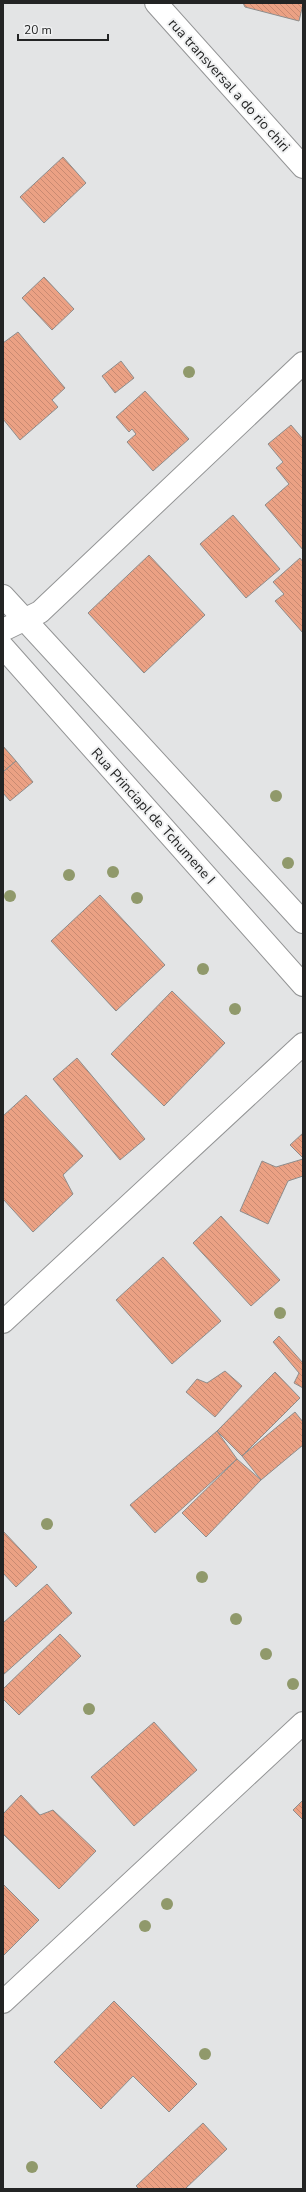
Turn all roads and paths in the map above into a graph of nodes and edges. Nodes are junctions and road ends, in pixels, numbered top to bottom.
1 (156, 3) edge
2 (303, 167) edge
3 (303, 363) edge
4 (3, 596) edge
5 (24, 619) junction
6 (3, 630) edge
7 (3, 647) edge
8 (303, 922) edge
9 (303, 985) edge
10 (303, 1044) edge
11 (3, 1322) edge
12 (303, 1723) edge
13 (3, 2002) edge

1 - 2 street, rua transversal a do rio chiri
3 - 5 street
4 - 5 street
5 - 6 street
5 - 8 street
7 - 9 street, Rua Princiapl de Tchumene I
10 - 11 street
12 - 13 street

